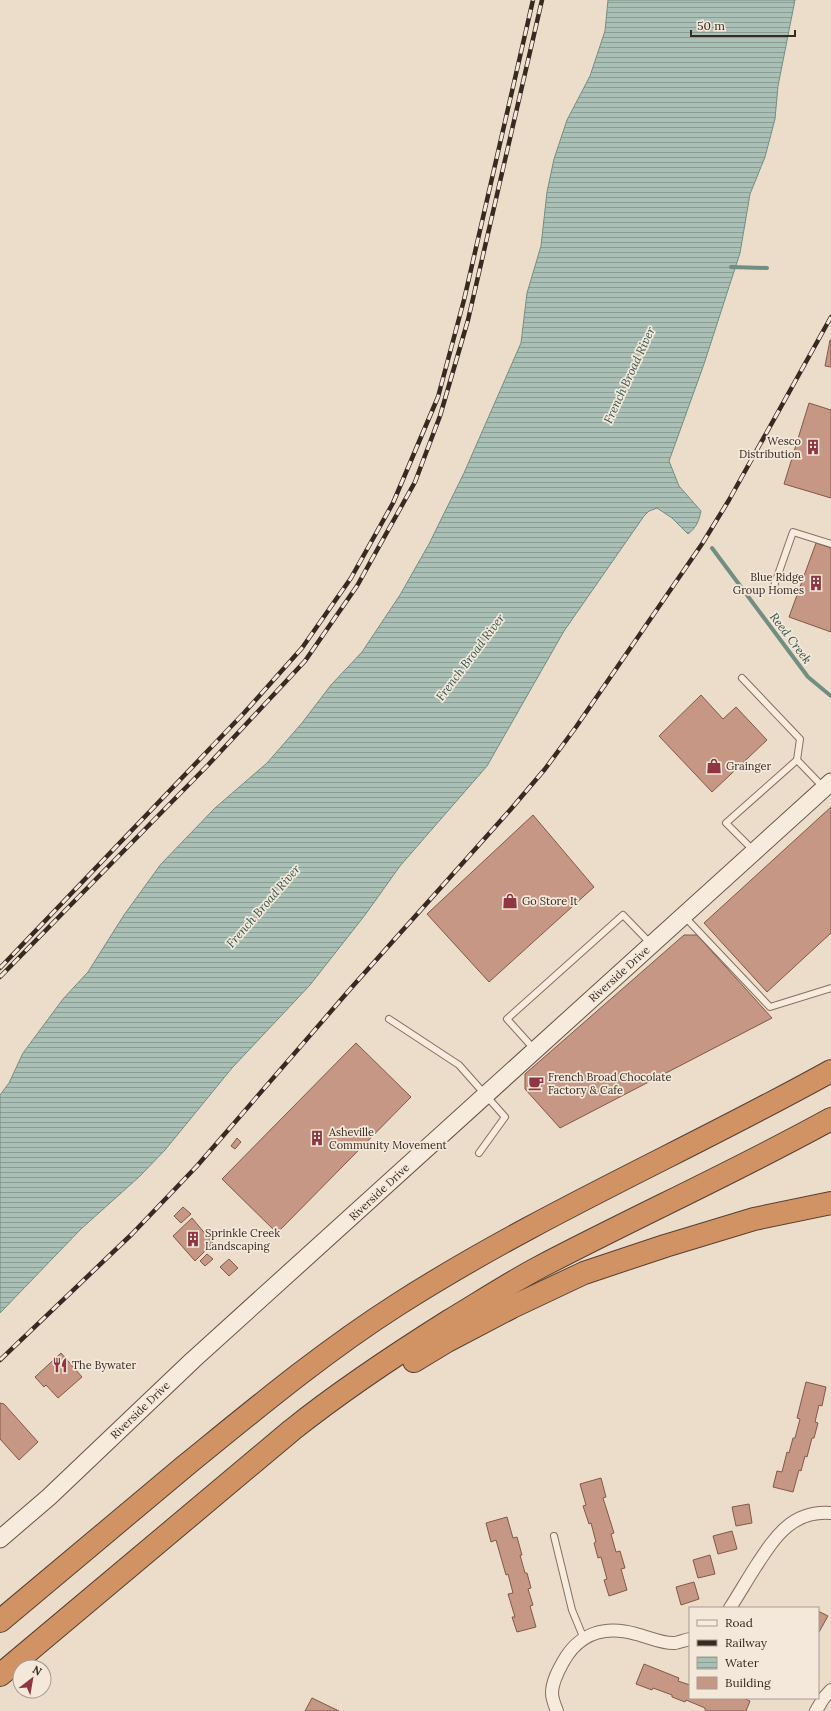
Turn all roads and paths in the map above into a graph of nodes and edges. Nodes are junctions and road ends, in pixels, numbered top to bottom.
1 (831, 544) edge
2 (774, 586) dead end
3 (742, 678) dead end
4 (797, 760) junction
5 (827, 785) edge
6 (754, 851) junction
7 (683, 915) junction
8 (651, 944) junction
9 (831, 988) edge
10 (389, 1019) dead end
11 (535, 1050) junction
12 (831, 1071) edge
13 (486, 1094) junction
14 (831, 1119) edge
15 (479, 1154) dead end
16 (831, 1203) edge
17 (242, 1471) junction
18 (831, 1513) edge
19 (554, 1536) dead end
20 (0, 1539) edge
21 (731, 1607) edge
22 (0, 1621) edge
23 (584, 1639) junction
24 (689, 1639) edge
25 (0, 1675) edge
26 (831, 1690) edge
27 (557, 1711) edge
28 (816, 1711) edge

1 - 2 lane
3 - 4 lane
4 - 5 lane
4 - 6 lane
5 - 6 main road, Riverside Drive
6 - 7 main road, Riverside Drive
7 - 8 main road, Riverside Drive
7 - 9 lane
8 - 11 main road, Riverside Drive
8 - 11 lane
10 - 13 lane
11 - 13 main road, Riverside Drive
12 - 22 highway
13 - 15 lane
13 - 20 main road, Riverside Drive
14 - 17 highway
16 - 17 highway
17 - 25 highway
18 - 21 street
19 - 23 lane
23 - 24 street
23 - 27 street
26 - 28 street

